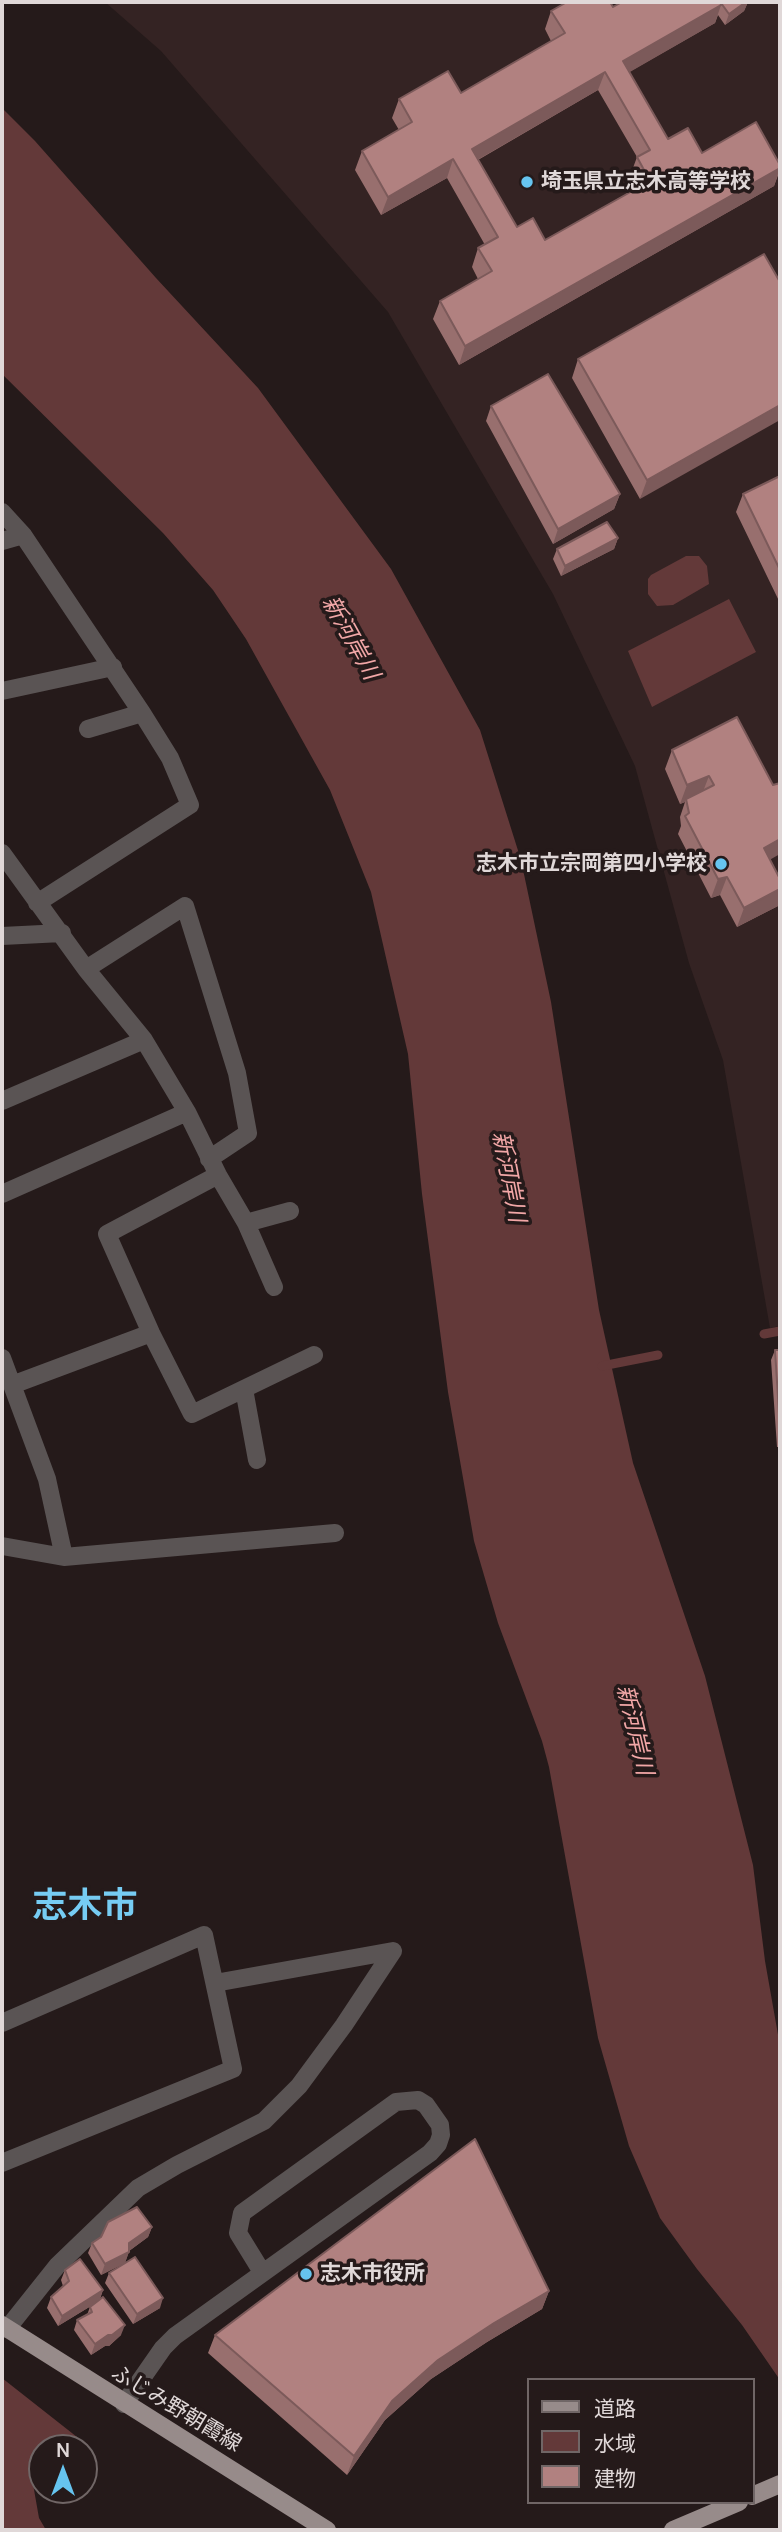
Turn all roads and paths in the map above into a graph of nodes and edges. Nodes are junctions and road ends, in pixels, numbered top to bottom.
1 (2, 512) edge
2 (23, 535) junction
3 (2, 541) edge
4 (113, 667) junction
5 (2, 691) edge
6 (142, 713) junction
7 (88, 729) dead end
8 (2, 853) edge
9 (37, 903) junction
10 (62, 933) junction
11 (2, 936) edge
12 (86, 968) junction
13 (144, 1040) junction
14 (2, 1101) edge
15 (187, 1112) junction
16 (214, 1167) junction
17 (2, 1194) edge
18 (290, 1211) dead end
19 (246, 1223) junction
20 (274, 1287) dead end
21 (151, 1333) junction
22 (314, 1355) dead end
23 (2, 1358) edge
24 (12, 1385) junction
25 (244, 1388) junction
26 (257, 1460) dead end
27 (335, 1533) dead end
28 (2, 1546) edge
29 (64, 1557) junction
30 (215, 1983) junction
31 (2, 2023) edge
32 (2, 2163) edge
33 (262, 2272) junction
34 (4, 2327) edge
35 (124, 2404) junction
36 (780, 2484) edge
37 (754, 2495) edge
38 (733, 2504) edge
39 (327, 2530) edge
40 (673, 2530) edge

1 - 2 street
2 - 3 street
2 - 4 street
4 - 5 street
4 - 6 street
6 - 7 street
6 - 9 street
8 - 9 street
9 - 10 street
10 - 11 street
10 - 12 street
12 - 13 street
12 - 16 street
13 - 14 street
13 - 15 street
15 - 16 street
15 - 17 street
16 - 19 street
16 - 21 street
18 - 19 street
19 - 20 street
21 - 24 street
21 - 25 street
22 - 25 street
23 - 24 street
24 - 29 street
25 - 26 street
27 - 29 street
28 - 29 street
30 - 31 street
30 - 32 street
30 - 34 street
33 - 33 street
33 - 35 street
34 - 35 main road, ふじみ野朝霞線
35 - 39 main road, ふじみ野朝霞線
36 - 37 main road
38 - 40 main road

